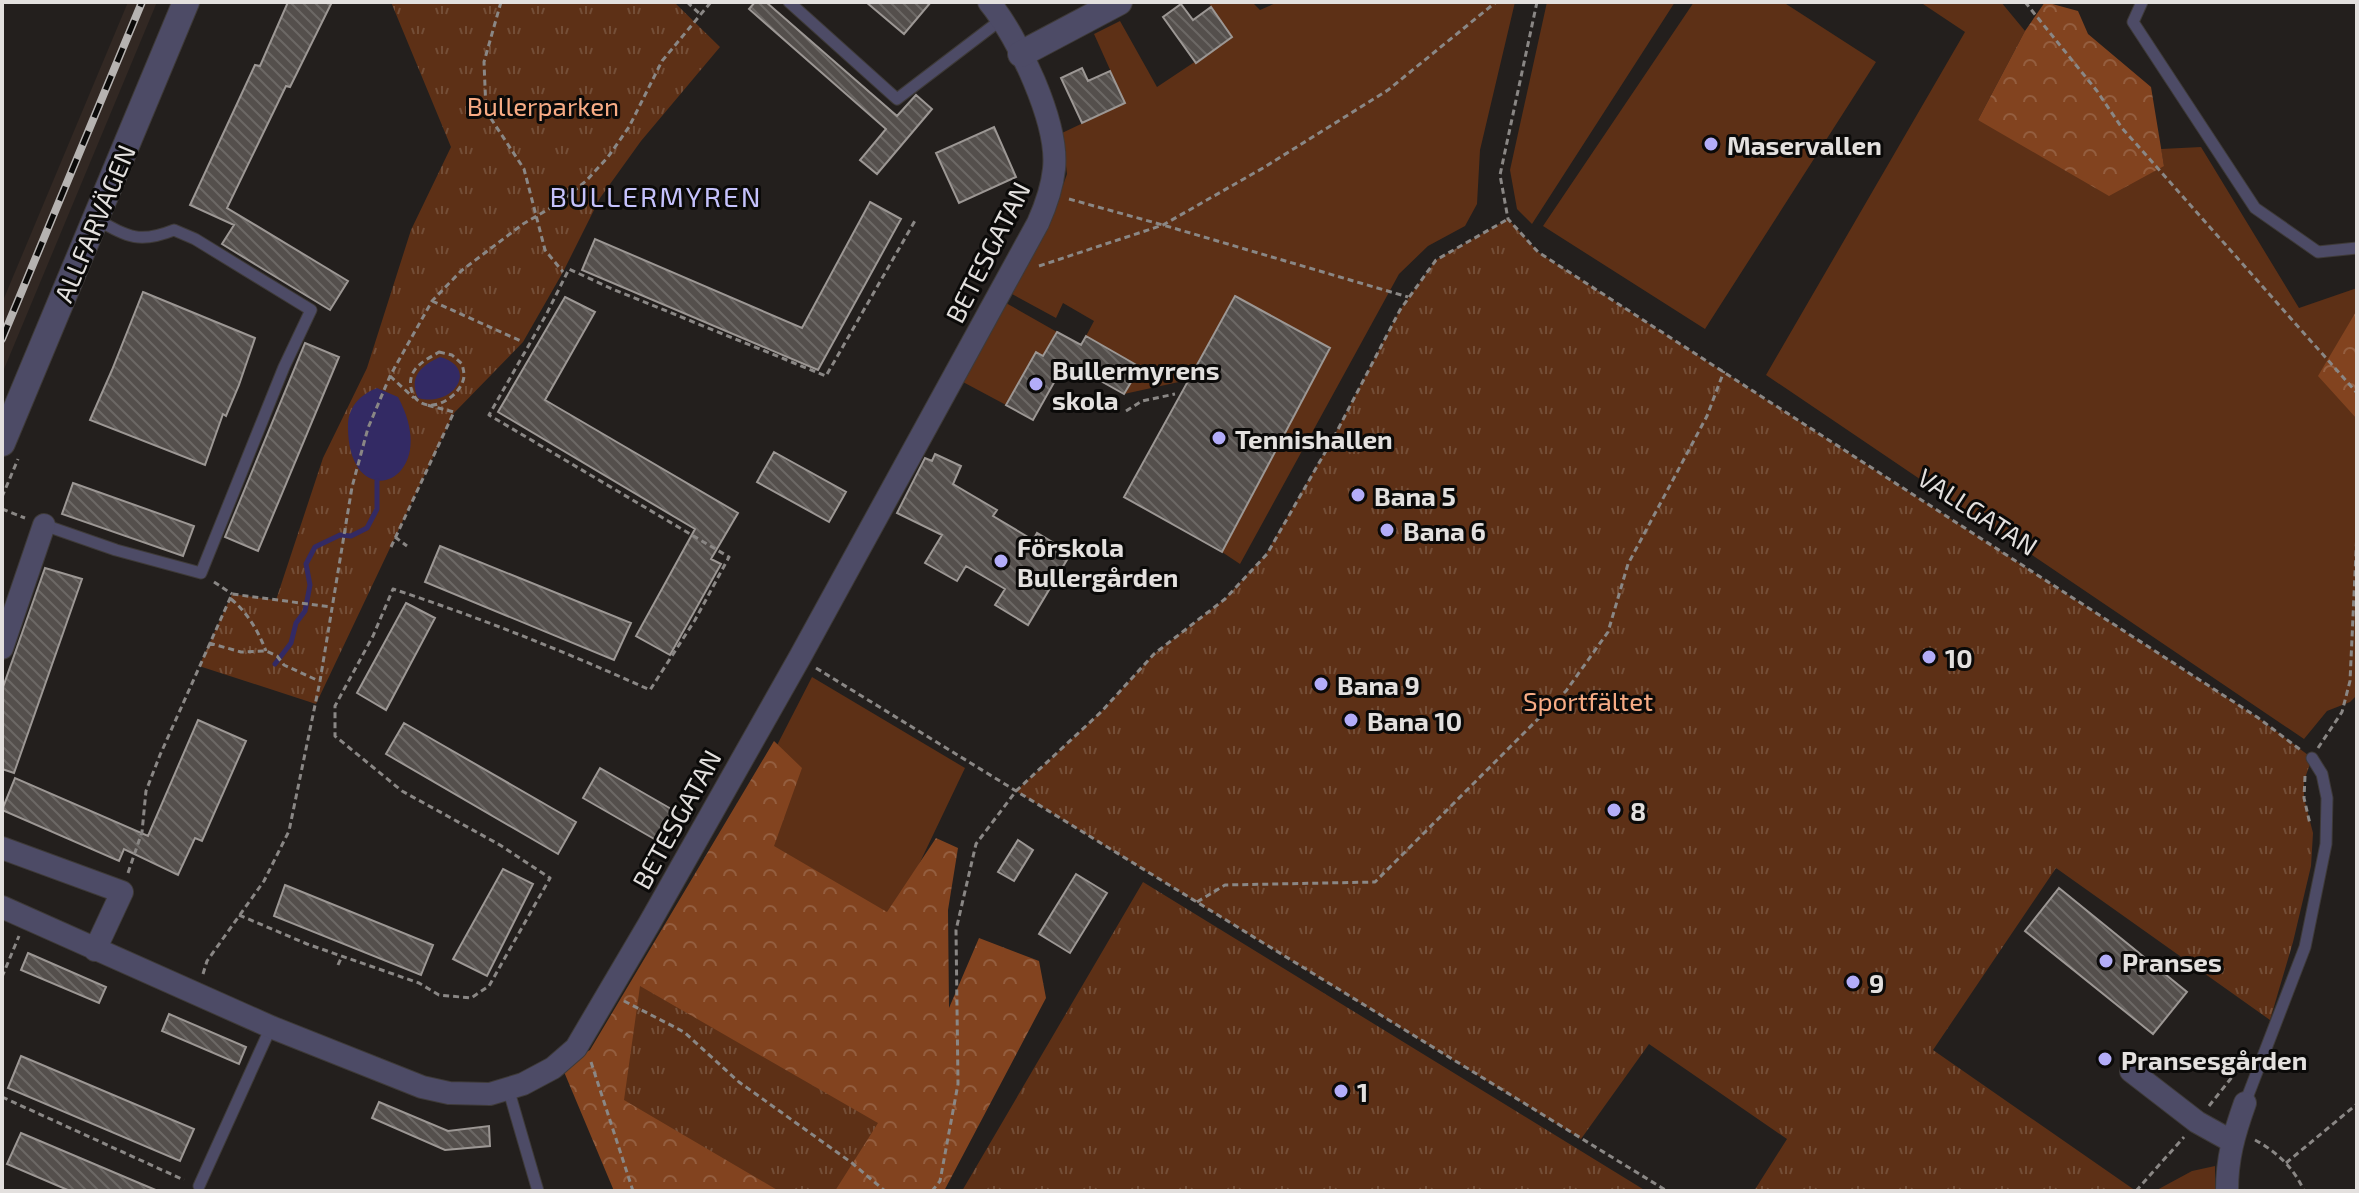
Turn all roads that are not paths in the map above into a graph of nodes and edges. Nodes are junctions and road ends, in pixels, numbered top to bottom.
1 (186, 2) edge
2 (789, 2) edge
3 (1119, 2) edge
4 (2142, 2) edge
5 (996, 10) edge
6 (1021, 54) junction
7 (96, 219) junction
8 (2357, 248) edge
9 (2, 443) edge
10 (44, 525) joint
11 (2, 648) edge
12 (2312, 758) road end
13 (2, 848) edge
14 (2, 907) edge
15 (95, 950) junction
16 (271, 1027) junction
17 (2131, 1071) dead end
18 (508, 1087) junction
19 (2245, 1103) joint
20 (2234, 1136) junction
21 (199, 1186) road end
22 (538, 1191) edge
23 (2227, 1191) edge

1 - 7 street, ALLFARVÄGEN
2 - 5 lane
3 - 6 street
4 - 8 lane
5 - 6 street, BETESGATAN
6 - 18 street, BETESGATAN
7 - 9 street, ALLFARVÄGEN
7 - 10 lane
10 - 11 street
12 - 19 lane
13 - 15 street
14 - 15 street, BETESGATAN
15 - 16 street, BETESGATAN
16 - 18 street, BETESGATAN
16 - 21 lane
17 - 20 street
18 - 22 lane
19 - 20 street
20 - 23 street

